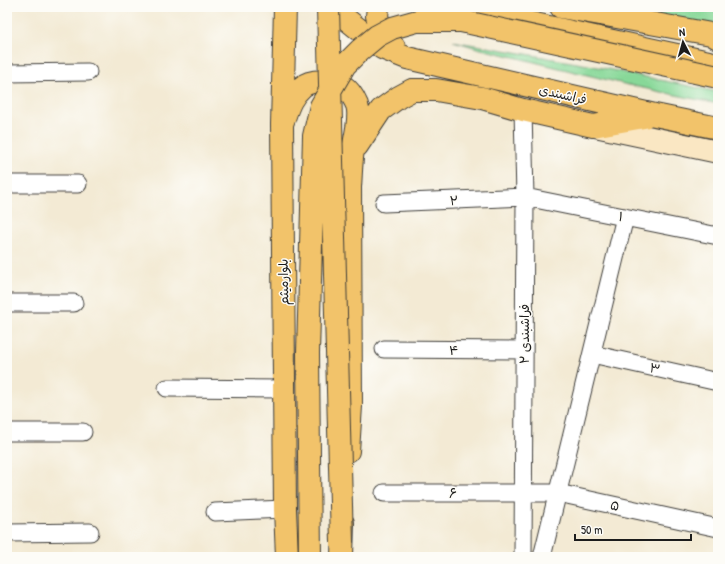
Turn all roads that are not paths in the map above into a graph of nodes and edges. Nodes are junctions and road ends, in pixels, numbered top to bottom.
1 (285, 7) edge
2 (328, 7) edge
3 (336, 7) edge
4 (378, 7) edge
5 (457, 7) edge
6 (561, 7) edge
7 (716, 36) edge
8 (407, 58) junction
9 (718, 64) edge
10 (88, 72) dead end
11 (7, 73) edge
12 (718, 77) edge
13 (523, 110) junction
14 (655, 115) junction
15 (282, 124) junction
16 (593, 126) junction
17 (718, 128) edge
18 (353, 152) junction
19 (718, 152) edge
20 (7, 184) edge
21 (78, 184) dead end
22 (525, 197) junction
23 (384, 203) dead end
24 (625, 217) junction
25 (718, 236) edge
26 (7, 303) edge
27 (74, 303) dead end
28 (384, 349) dead end
29 (524, 350) junction
30 (592, 354) junction
31 (718, 382) edge
32 (167, 388) dead end
33 (284, 389) junction
34 (7, 432) edge
35 (83, 432) dead end
36 (558, 492) junction
37 (384, 493) dead end
38 (523, 494) junction
39 (285, 509) junction
40 (215, 512) dead end
41 (718, 528) edge
42 (90, 532) dead end
43 (7, 533) edge
44 (342, 550) edge
45 (287, 557) edge
46 (310, 557) edge
47 (523, 557) edge
48 (542, 557) edge

1 - 15 main road, بلوارمیثم
2 - 44 main road, bridge
3 - 8 main road, فراشبندی
4 - 8 main road
5 - 9 main road
6 - 7 main road
8 - 14 main road, فراشبندی
10 - 11 street
12 - 46 main road, bridge
13 - 16 main road
13 - 18 main road
13 - 22 street, ۲ فراشبندی
14 - 16 main road
14 - 17 main road, فراشبندی
15 - 18 main road
15 - 33 main road, بلوارمیثم
16 - 19 main road
18 - 44 main road
20 - 21 street
22 - 23 street, ۲
22 - 24 street, ۱
22 - 29 street, ۲ فراشبندی
24 - 25 street, ۱
24 - 30 street
26 - 27 street
28 - 29 street, ۴
29 - 38 street, ۲ فراشبندی
30 - 31 street, ۳
30 - 36 street
32 - 33 street
33 - 39 main road, بلوارمیثم
34 - 35 street
36 - 38 street, ۵
36 - 41 street, ۵
36 - 48 street
37 - 38 street, ۶
38 - 47 street, ۲ فراشبندی
39 - 40 street
39 - 45 main road, بلوارمیثم
42 - 43 street

